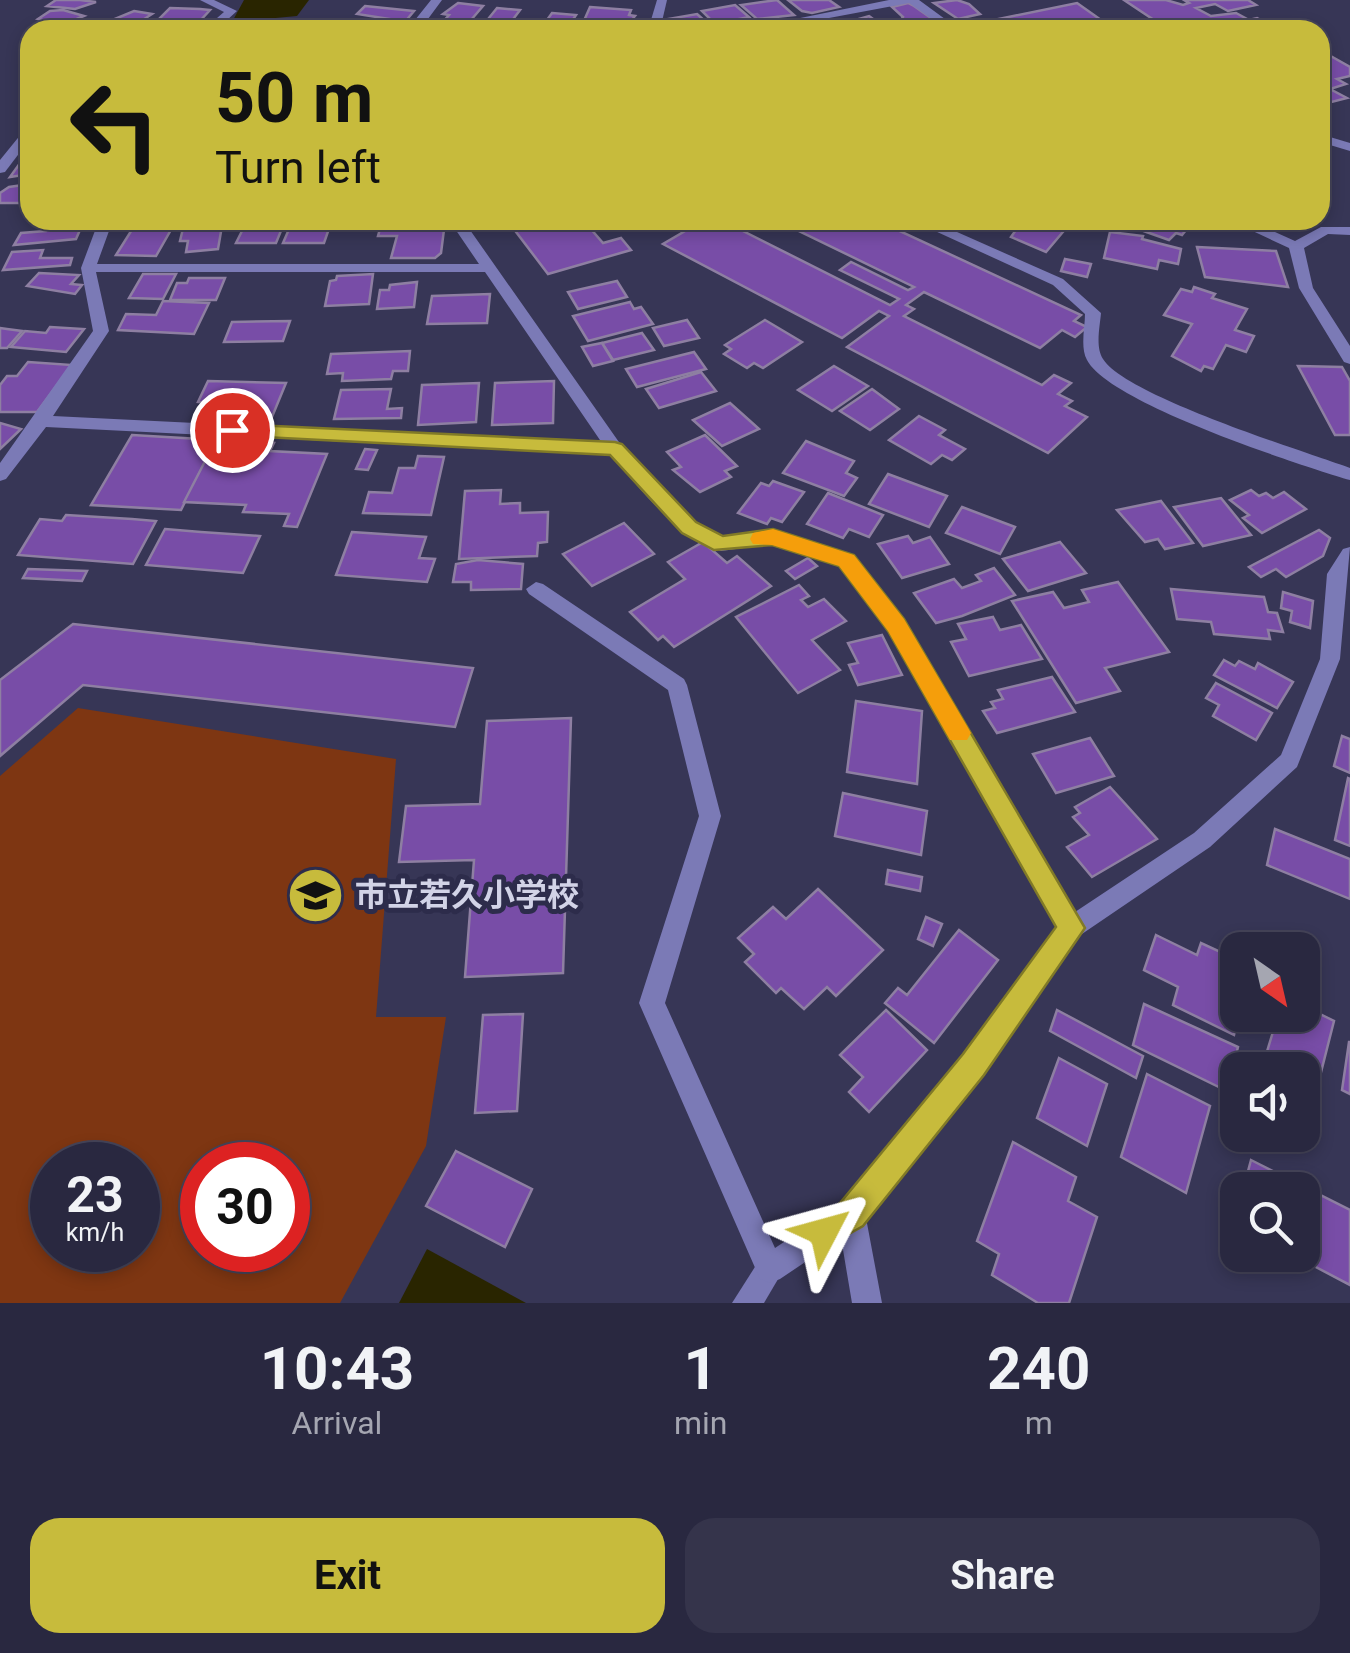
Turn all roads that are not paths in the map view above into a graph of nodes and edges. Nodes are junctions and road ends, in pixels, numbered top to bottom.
1 (205, 0) edge
2 (437, 0) edge
3 (909, 0) edge
4 (221, 20) edge
5 (421, 20) edge
6 (801, 20) edge
7 (939, 20) edge
8 (20, 144) edge
9 (0, 169) edge
10 (102, 230) edge
11 (463, 230) edge
12 (941, 230) edge
13 (1259, 230) edge
14 (1350, 232) edge
15 (1296, 246) junction
16 (88, 268) junction
17 (490, 268) junction
18 (1350, 359) edge
19 (41, 421) junction
20 (615, 449) junction
21 (1350, 474) edge
22 (0, 475) edge
23 (1350, 554) edge
24 (536, 589) dead end
25 (1071, 928) junction
26 (852, 1214) junction
27 (770, 1269) junction
28 (747, 1303) edge
29 (867, 1303) edge

1 - 4 street
2 - 5 street
3 - 6 street
3 - 7 street
8 - 9 street
10 - 16 street
11 - 17 street
12 - 21 street
13 - 15 street
14 - 15 street
15 - 18 street
16 - 17 street
16 - 19 street
17 - 20 street
19 - 20 street
19 - 22 street
20 - 25 street
23 - 25 street
24 - 27 street
25 - 26 street
26 - 27 street
26 - 29 street
27 - 28 street

